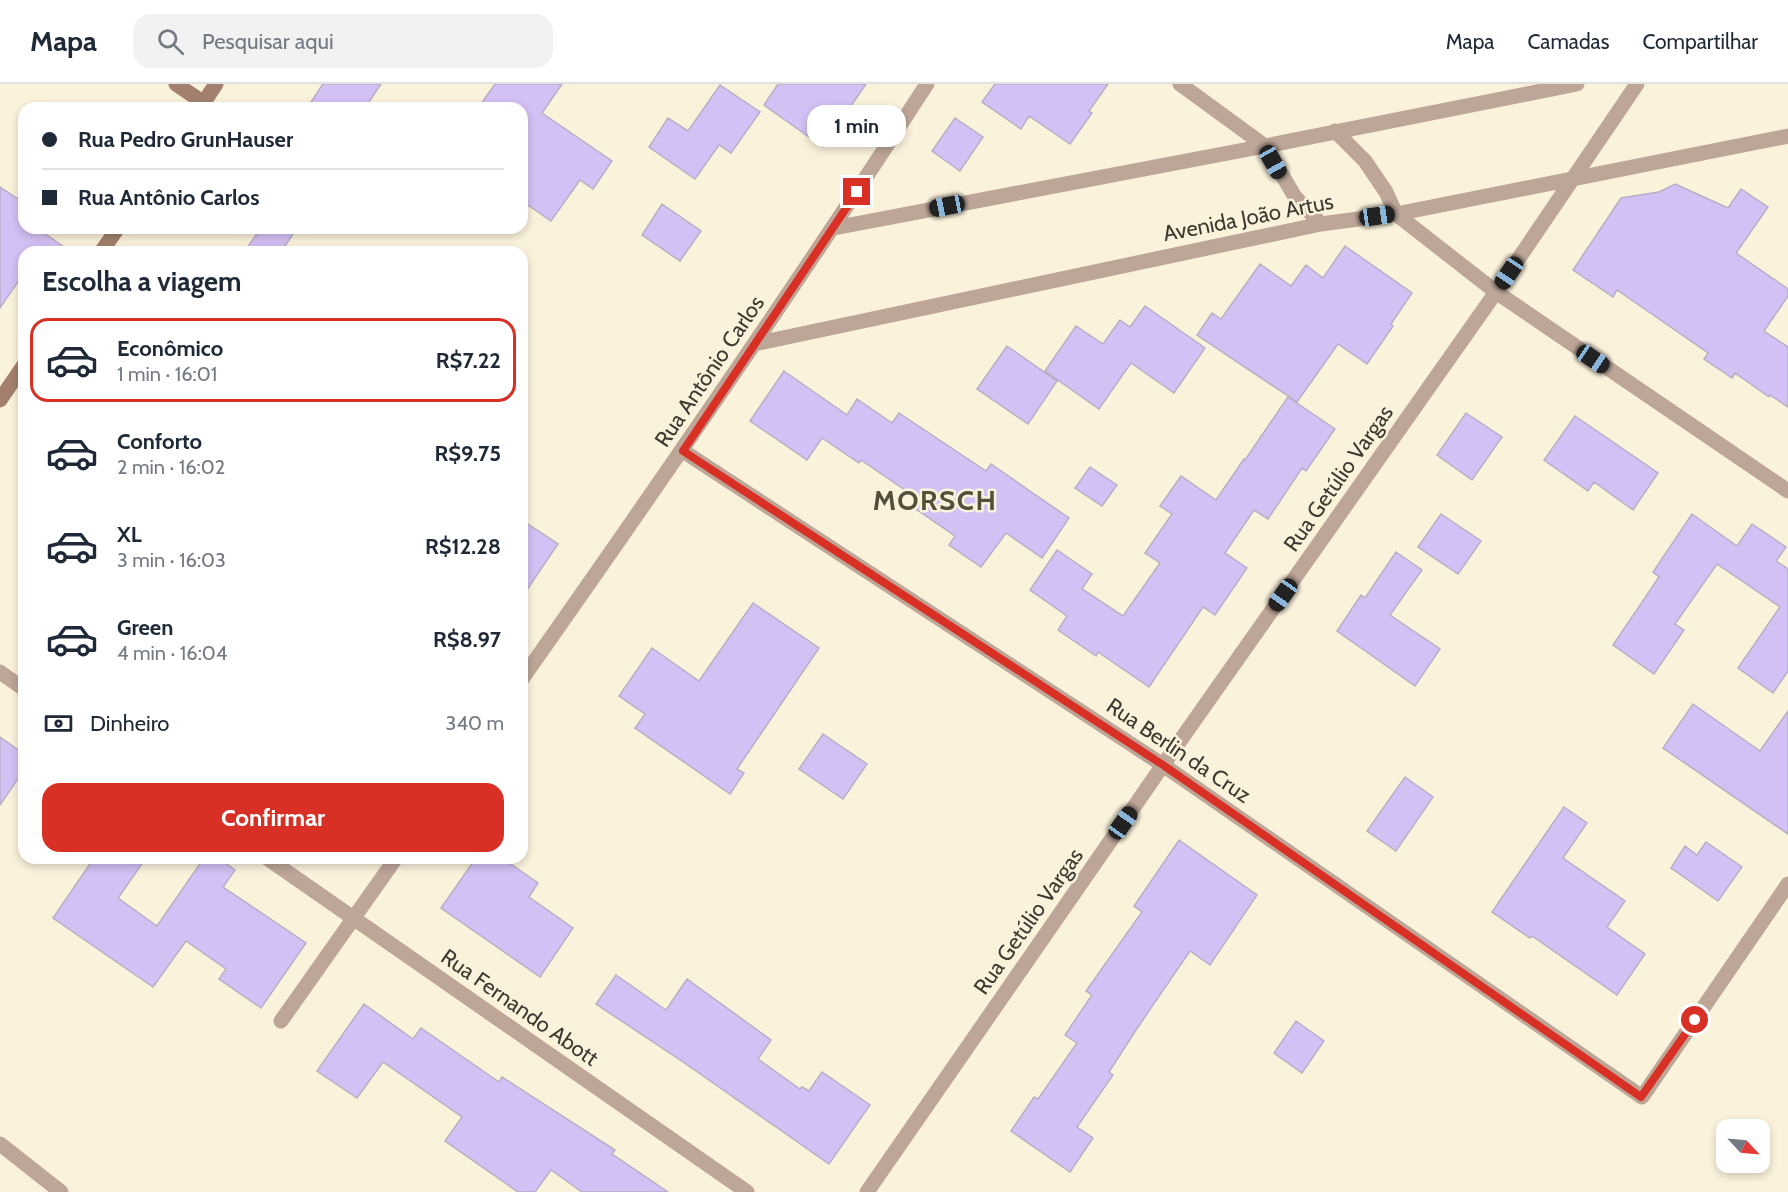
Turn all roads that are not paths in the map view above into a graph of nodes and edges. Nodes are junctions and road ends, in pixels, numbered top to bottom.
1 (176, 84) edge
2 (216, 84) edge
3 (927, 84) edge
4 (1180, 84) edge
5 (1577, 84) edge
6 (1637, 84) edge
7 (198, 102) edge
8 (204, 102) edge
9 (1335, 131) junction
10 (1788, 136) edge
11 (1265, 146) junction
12 (1575, 177) junction
13 (1396, 214) junction
14 (1321, 224) junction
15 (834, 228) junction
16 (1496, 292) junction
17 (754, 344) junction
18 (18, 384) edge
19 (0, 400) edge
20 (683, 451) junction
21 (1788, 491) edge
22 (528, 671) edge
23 (0, 672) edge
24 (18, 685) edge
25 (1163, 765) junction
26 (276, 864) edge
27 (392, 864) edge
28 (1788, 884) edge
29 (354, 918) junction
30 (281, 1021) dead end
31 (0, 1144) edge
32 (61, 1192) edge
33 (747, 1192) edge
34 (867, 1192) edge

1 - 7 main road
2 - 8 main road
3 - 15 street, Rua Antônio Carlos
4 - 11 street
5 - 9 street
6 - 12 street, Rua Getúlio Vargas
9 - 11 street
9 - 13 street
10 - 12 street, Avenida João Artus
11 - 14 street
11 - 15 street
12 - 13 street, Avenida João Artus
12 - 16 street, Rua Getúlio Vargas
13 - 14 street, Avenida João Artus
13 - 16 street
14 - 17 street, Avenida João Artus
15 - 17 street, Rua Antônio Carlos
16 - 21 street
16 - 25 street, Rua Getúlio Vargas
17 - 20 street, Rua Antônio Carlos
18 - 19 main road
20 - 22 street, Rua Antônio Carlos
20 - 25 street, Rua Berlin da Cruz
23 - 24 street
25 - 28 street, Rua Berlin da Cruz
25 - 34 street, Rua Getúlio Vargas
26 - 29 street, Rua Fernando Abott
27 - 29 street
29 - 30 street
29 - 33 street, Rua Fernando Abott
31 - 32 street

